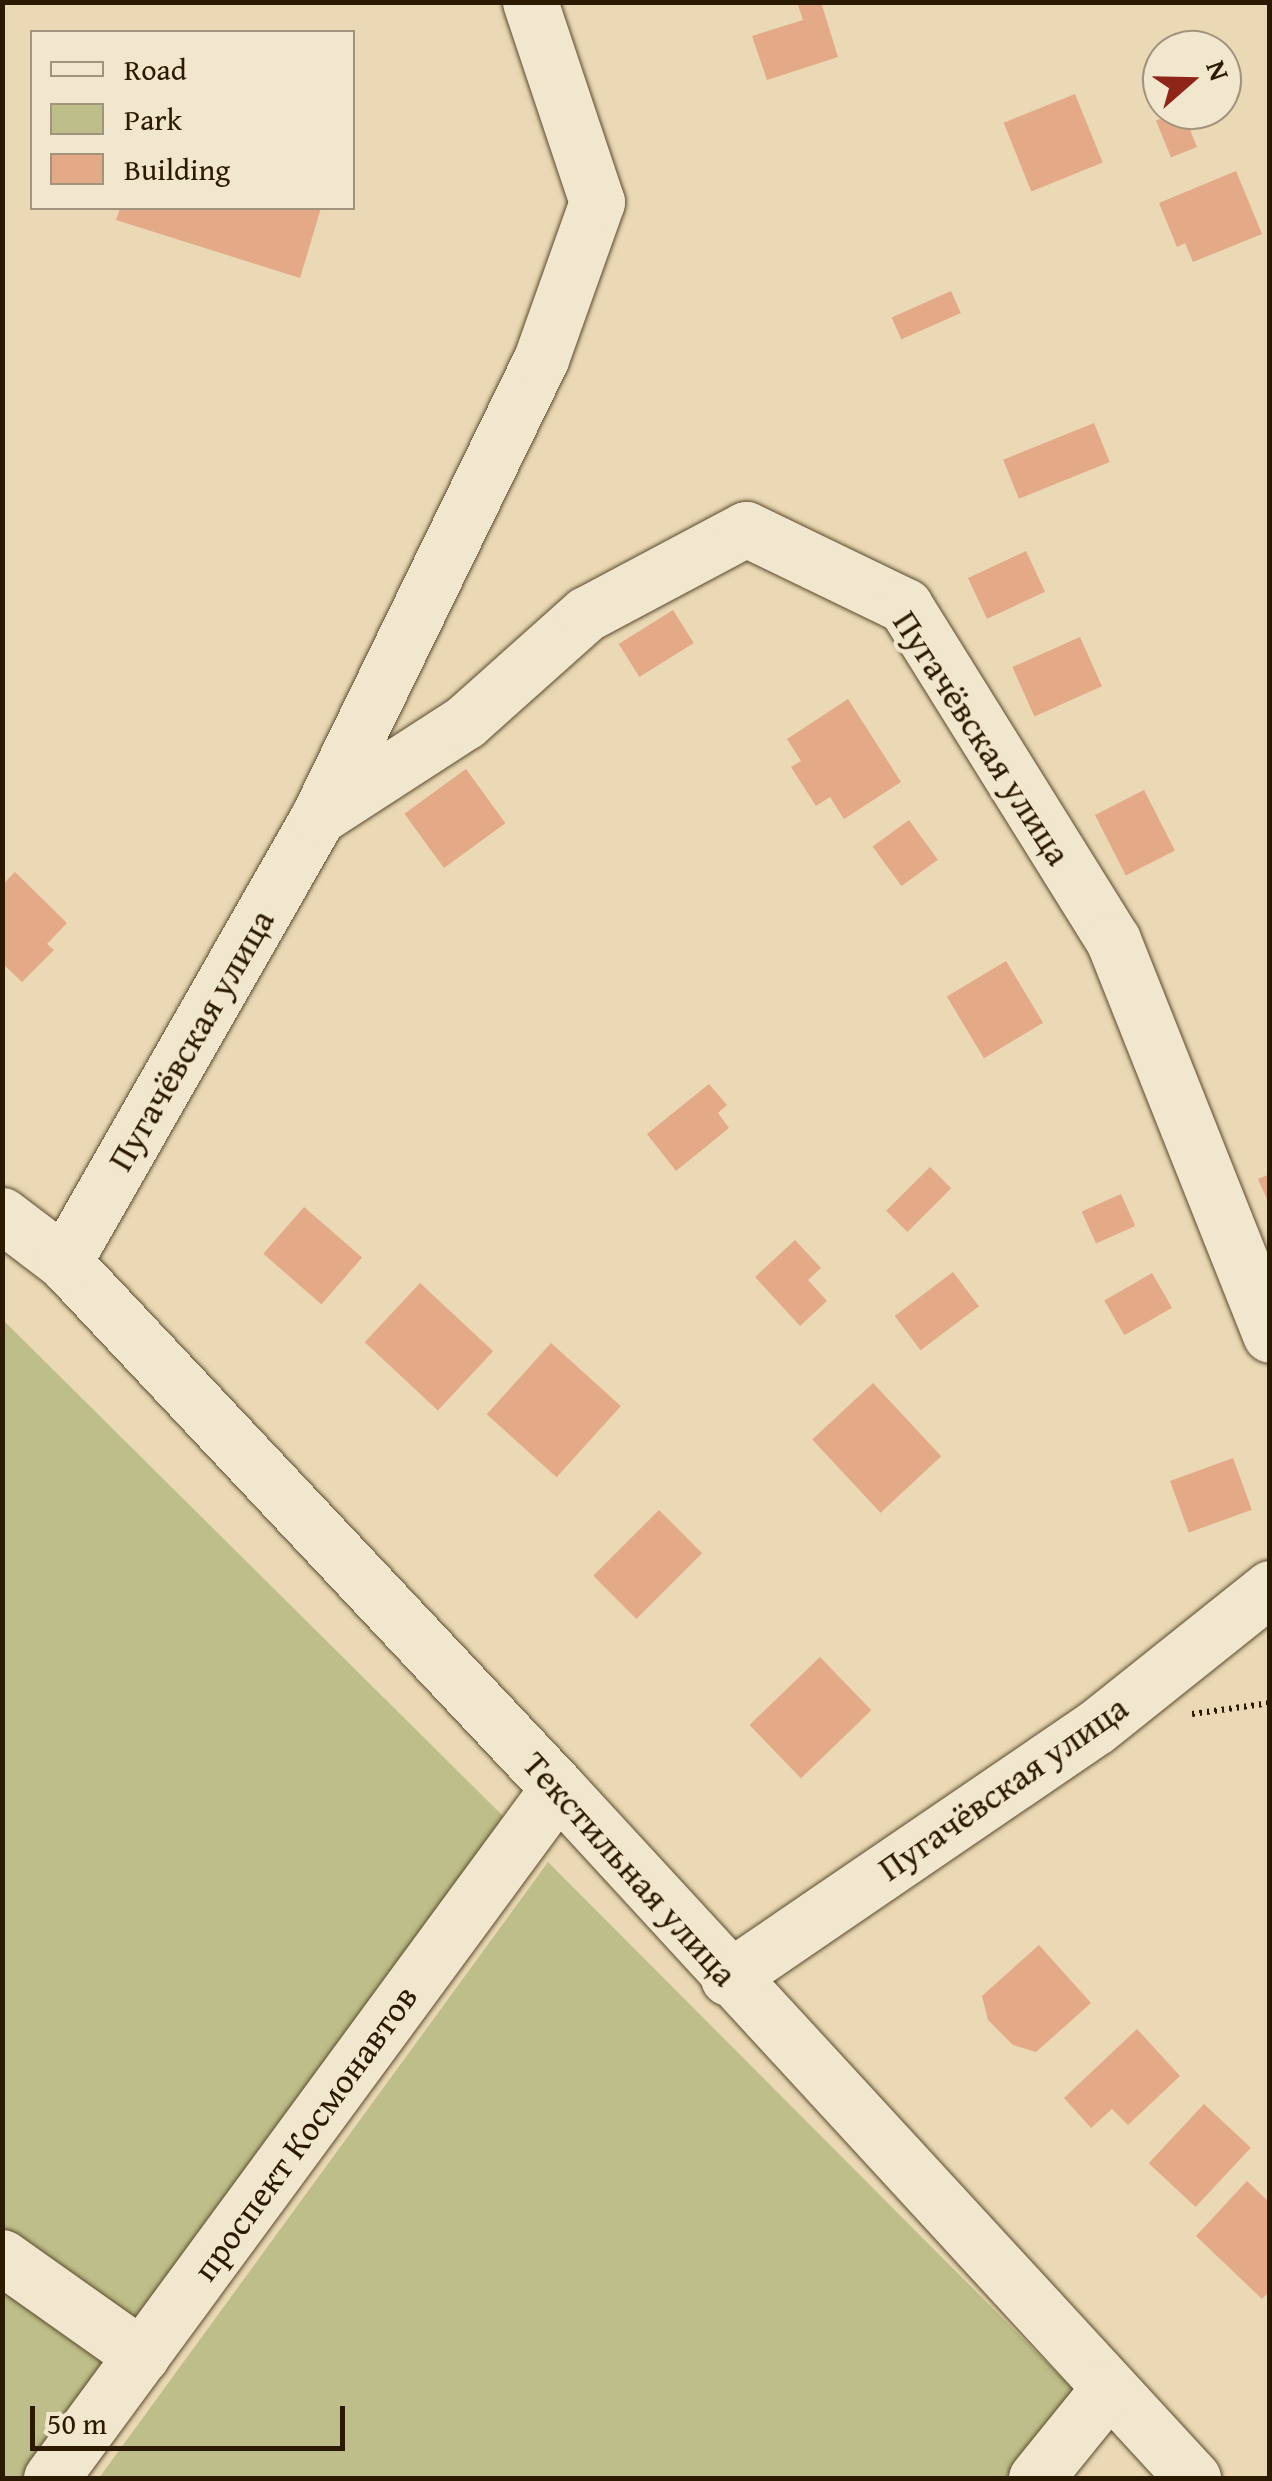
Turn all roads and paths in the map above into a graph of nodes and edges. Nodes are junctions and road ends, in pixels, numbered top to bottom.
1 (530, 2) edge
2 (318, 817) junction
3 (2, 1215) edge
4 (64, 1262) junction
5 (1270, 1335) edge
6 (1270, 1588) edge
7 (558, 1788) junction
8 (728, 1978) junction
9 (2, 2257) edge
10 (142, 2356) junction
11 (1108, 2388) junction
12 (51, 2478) edge
13 (1036, 2478) edge
14 (1193, 2478) edge

1 - 2 street, Пугачёвская улица
2 - 4 street, Пугачёвская улица
2 - 5 street, Пугачёвская улица
3 - 4 street, Текстильная улица
4 - 7 street, Текстильная улица
6 - 8 street, Пугачёвская улица
7 - 8 street, Текстильная улица
7 - 10 street, проспект Космонавтов
8 - 11 street, Текстильная улица
9 - 10 street
10 - 12 street, проспект Космонавтов
11 - 13 street
11 - 14 street, Текстильная улица

